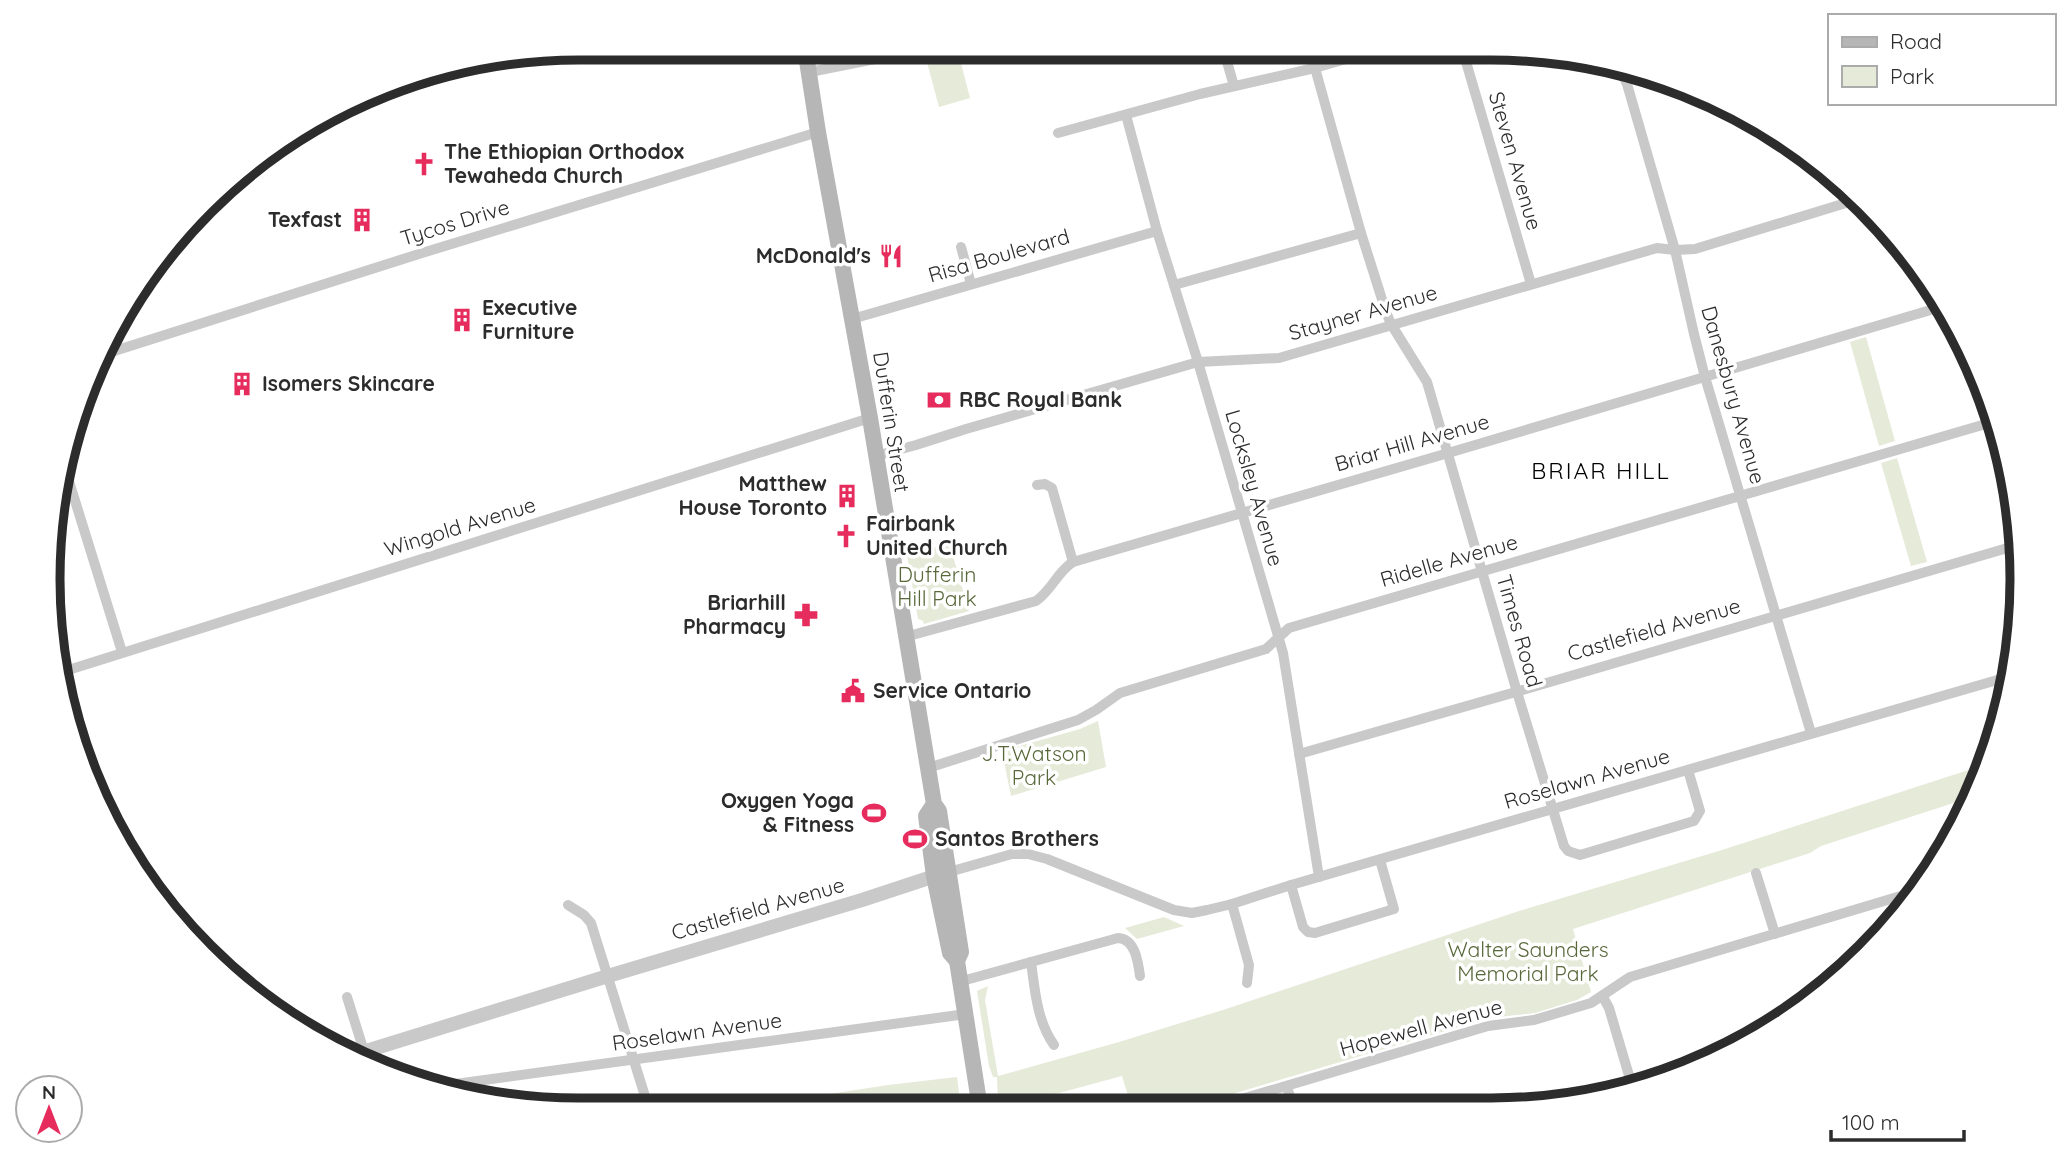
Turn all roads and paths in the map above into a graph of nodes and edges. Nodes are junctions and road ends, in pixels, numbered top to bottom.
1 (808, 60) edge
2 (870, 60) edge
3 (1226, 60) edge
4 (1342, 60) edge
5 (1466, 60) edge
6 (1315, 68) junction
7 (810, 72) junction
8 (1624, 77) edge
9 (1234, 86) junction
10 (1126, 115) junction
11 (818, 132) junction
12 (1058, 133) dead end
13 (1847, 202) edge
14 (1157, 231) junction
15 (1361, 233) junction
16 (961, 247) dead end
17 (1675, 250) junction
18 (971, 284) junction
19 (1531, 284) junction
20 (1174, 285) junction
21 (1934, 309) edge
22 (852, 319) junction
23 (1391, 324) junction
24 (112, 352) edge
25 (1198, 362) junction
26 (1706, 377) junction
27 (870, 418) junction
28 (1986, 424) edge
29 (1447, 454) junction
30 (876, 456) junction
31 (69, 480) edge
32 (1037, 485) dead end
33 (1740, 496) junction
34 (1241, 513) junction
35 (2008, 548) edge
36 (1073, 562) junction
37 (1481, 571) junction
38 (1776, 616) junction
39 (905, 637) junction
40 (1278, 638) junction
41 (122, 652) junction
42 (68, 670) edge
43 (2000, 679) edge
44 (1517, 692) junction
45 (1811, 733) junction
46 (1299, 754) junction
47 (928, 768) junction
48 (1688, 770) junction
49 (1553, 809) junction
50 (1380, 860) junction
51 (1756, 873) dead end
52 (942, 874) junction
53 (1319, 877) junction
54 (1291, 885) junction
55 (1901, 896) edge
56 (1232, 904) junction
57 (568, 905) dead end
58 (1174, 910) joint
59 (1775, 934) junction
60 (1031, 962) junction
61 (608, 976) junction
62 (1140, 976) dead end
63 (962, 981) junction
64 (1247, 983) dead end
65 (347, 997) dead end
66 (1603, 997) junction
67 (966, 1014) junction
68 (1054, 1045) dead end
69 (358, 1049) edge
70 (369, 1054) edge
71 (634, 1060) junction
72 (1630, 1079) edge
73 (457, 1084) edge
74 (1287, 1087) junction
75 (646, 1098) edge
76 (979, 1098) edge
77 (1247, 1098) edge
78 (1290, 1098) edge

1 - 7 main road, Dufferin Street
2 - 7 street
3 - 9 street
4 - 6 street
5 - 19 street, Steven Avenue
6 - 9 street
6 - 15 street, Times Road
7 - 11 main road, Dufferin Street
8 - 17 street, Danesbury Avenue
9 - 10 street
10 - 12 street
10 - 14 street, Locksley Avenue
11 - 22 main road, Dufferin Street
11 - 24 street, Tycos Drive
13 - 17 street, Stayner Avenue
14 - 18 street, Risa Boulevard
14 - 20 street, Locksley Avenue
15 - 20 street
15 - 23 street, Times Road
16 - 18 street
17 - 19 street, Stayner Avenue
17 - 26 street, Danesbury Avenue
18 - 22 street, Risa Boulevard
19 - 23 street, Stayner Avenue
20 - 25 street, Locksley Avenue
21 - 26 street, Briar Hill Avenue
22 - 27 main road, Dufferin Street
23 - 25 street, Stayner Avenue
23 - 29 street, Times Road
25 - 30 street, Stayner Avenue
25 - 34 street, Locksley Avenue
26 - 29 street, Briar Hill Avenue
26 - 33 street, Danesbury Avenue
27 - 30 main road, Dufferin Street
27 - 41 street, Wingold Avenue
28 - 33 street, Ridelle Avenue
29 - 34 street, Briar Hill Avenue
29 - 37 street, Times Road
30 - 39 main road, Dufferin Street
31 - 41 street
32 - 36 street
33 - 37 street, Ridelle Avenue
33 - 38 street, Danesbury Avenue
34 - 36 street, Briar Hill Avenue
34 - 40 street, Locksley Avenue
35 - 38 street, Castlefield Avenue
36 - 39 street
37 - 40 street, Ridelle Avenue
37 - 44 street, Times Road
38 - 44 street, Castlefield Avenue
38 - 45 street, Danesbury Avenue
39 - 47 main road, Dufferin Street
40 - 46 street, Locksley Avenue
40 - 47 street, Ridelle Avenue
41 - 42 street, Wingold Avenue
43 - 45 street, Roselawn Avenue
44 - 46 street, Castlefield Avenue
44 - 49 street, Times Road
45 - 48 street, Roselawn Avenue
46 - 53 street, Locksley Avenue
47 - 52 main road, Dufferin Street
48 - 49 street, Roselawn Avenue
48 - 49 street, Times Road
49 - 50 street, Roselawn Avenue
50 - 53 street, Roselawn Avenue
50 - 54 street
51 - 59 street
52 - 58 street, Castlefield Avenue
52 - 61 street, Castlefield Avenue
52 - 63 main road, Dufferin Street
53 - 54 street, Roselawn Avenue
54 - 56 street, Roselawn Avenue
55 - 59 street, Hopewell Avenue
56 - 58 street, Roselawn Avenue
56 - 64 street
57 - 61 street
59 - 66 street, Hopewell Avenue
60 - 62 street
60 - 63 street
60 - 68 street
61 - 70 street, Castlefield Avenue
61 - 71 street
63 - 67 main road, Dufferin Street
65 - 69 street
66 - 72 street
66 - 74 street, Hopewell Avenue
67 - 71 street, Roselawn Avenue
67 - 76 main road, Dufferin Street
71 - 73 street, Roselawn Avenue
71 - 75 street
74 - 77 street, Hopewell Avenue
74 - 78 street

